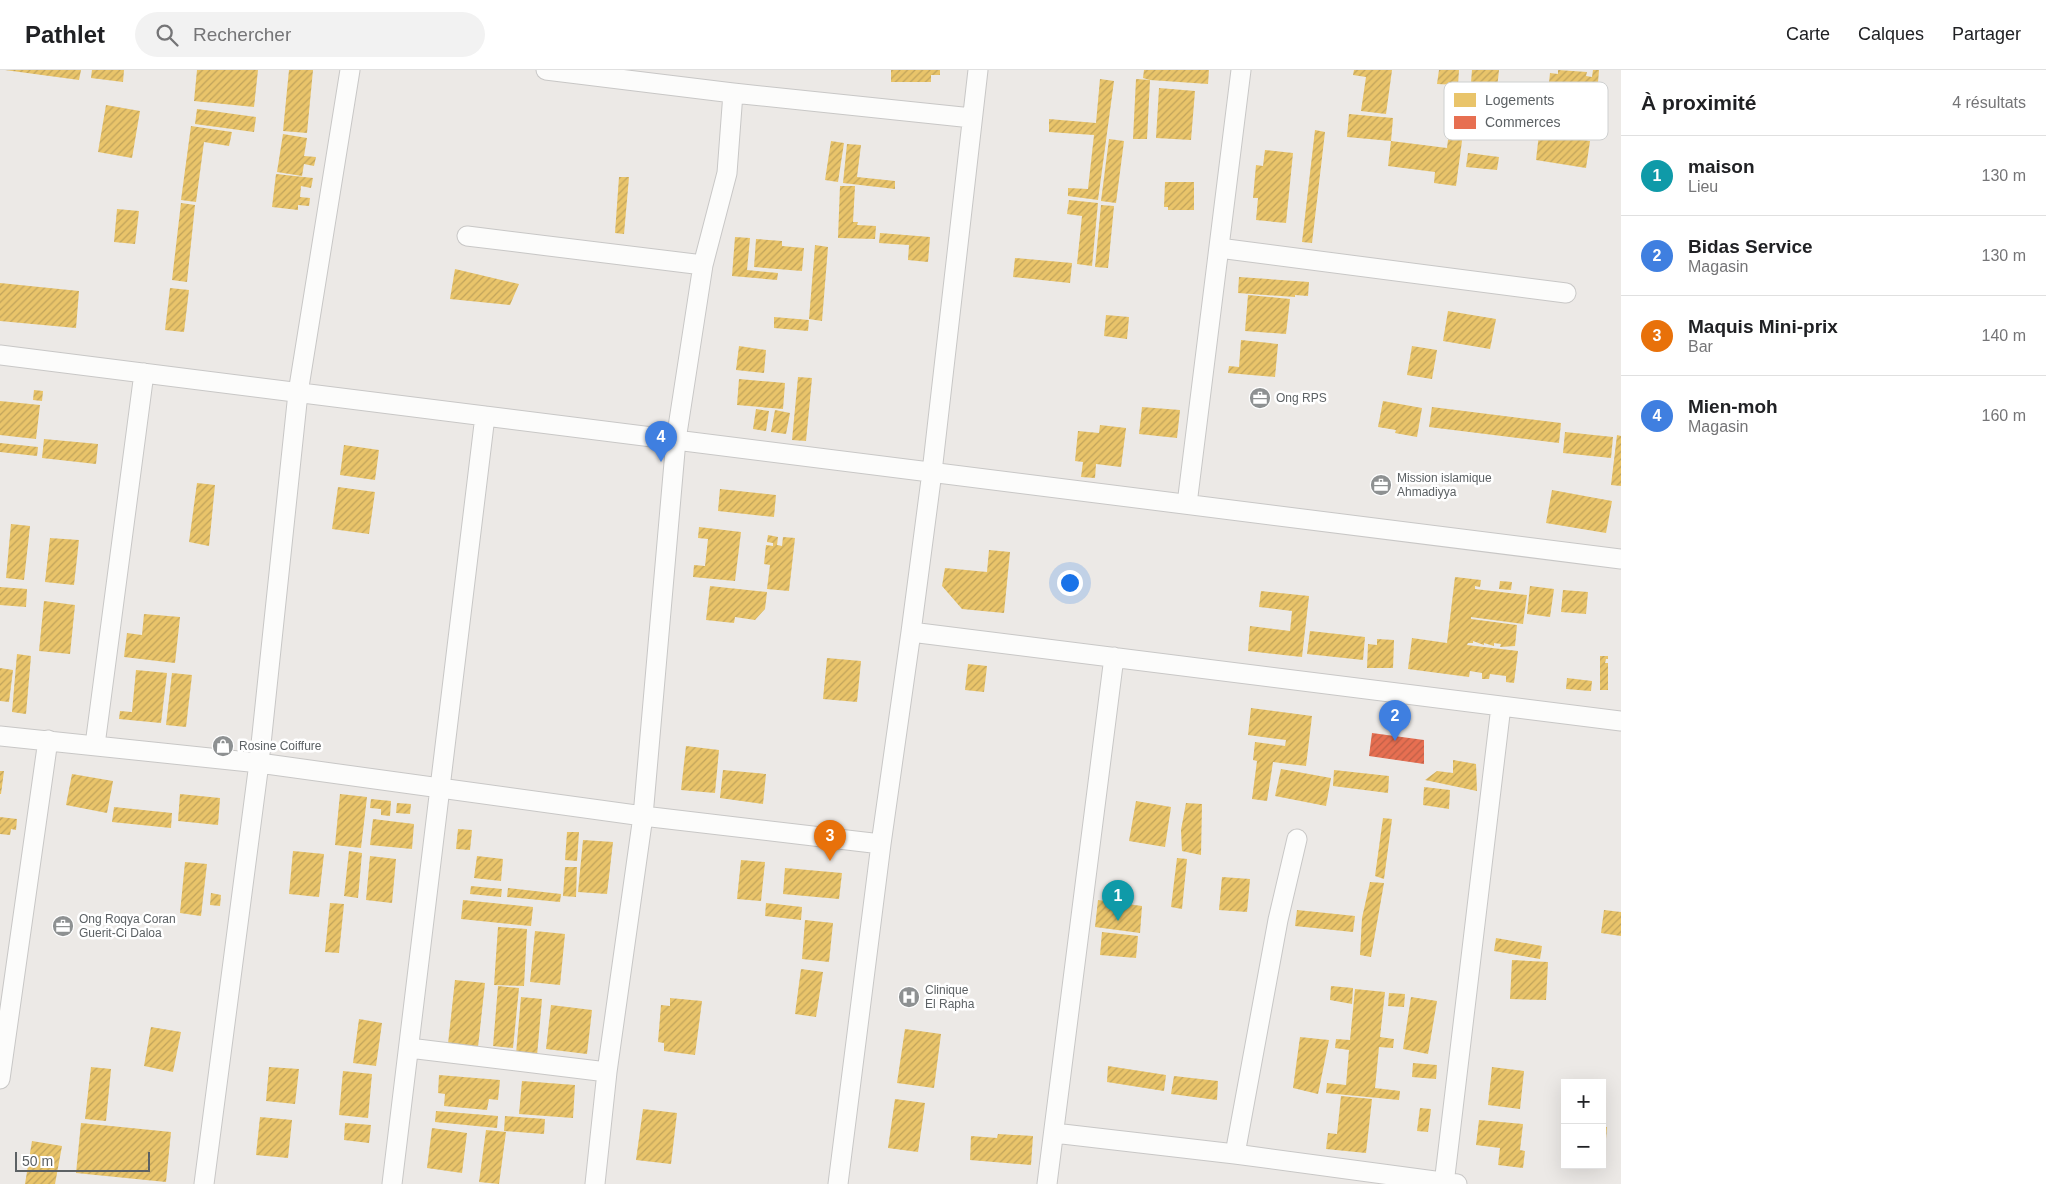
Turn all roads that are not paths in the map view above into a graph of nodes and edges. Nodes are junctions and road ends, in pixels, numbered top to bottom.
1 (350, 70) edge
2 (546, 70) edge
3 (978, 70) edge
4 (1241, 70) edge
5 (733, 93) junction
6 (972, 118) junction
7 (467, 236) dead end
8 (1219, 248) junction
9 (703, 266) junction
10 (1566, 293) dead end
11 (0, 355) edge
12 (144, 374) junction
13 (298, 393) junction
14 (485, 416) junction
15 (676, 440) junction
16 (932, 472) junction
17 (1187, 504) junction
18 (1621, 559) edge
19 (911, 632) junction
20 (1114, 657) junction
21 (1501, 706) junction
22 (1621, 721) edge
23 (0, 736) edge
24 (48, 740) junction
25 (95, 745) junction
26 (259, 763) junction
27 (441, 788) junction
28 (643, 816) junction
29 (1297, 839) dead end
30 (880, 844) junction
31 (409, 1048) junction
32 (607, 1072) junction
33 (0, 1079) edge
34 (1054, 1133) junction
35 (1235, 1154) junction
36 (1448, 1183) edge
37 (204, 1184) edge
38 (392, 1184) edge
39 (594, 1184) edge
40 (838, 1184) edge
41 (1047, 1184) edge

1 - 13 street
2 - 5 street
3 - 6 street
4 - 8 street
5 - 6 street
5 - 9 street
6 - 16 street
7 - 9 street
8 - 10 street
8 - 17 street
9 - 15 street
11 - 12 street
12 - 13 street
12 - 25 street
13 - 14 street
13 - 26 street
14 - 15 street
14 - 27 street
15 - 16 street
15 - 28 street
16 - 17 street
16 - 19 street
17 - 18 street
19 - 20 street
19 - 30 street
20 - 21 street
20 - 34 street
21 - 22 street
21 - 36 street
23 - 24 street
24 - 25 street
24 - 33 street
25 - 26 street
26 - 27 street
26 - 37 street
27 - 28 street
27 - 31 street
28 - 30 street
28 - 32 street
29 - 35 street
30 - 40 street
31 - 32 street
31 - 38 street
32 - 39 street
34 - 35 street
34 - 41 street
35 - 36 street

